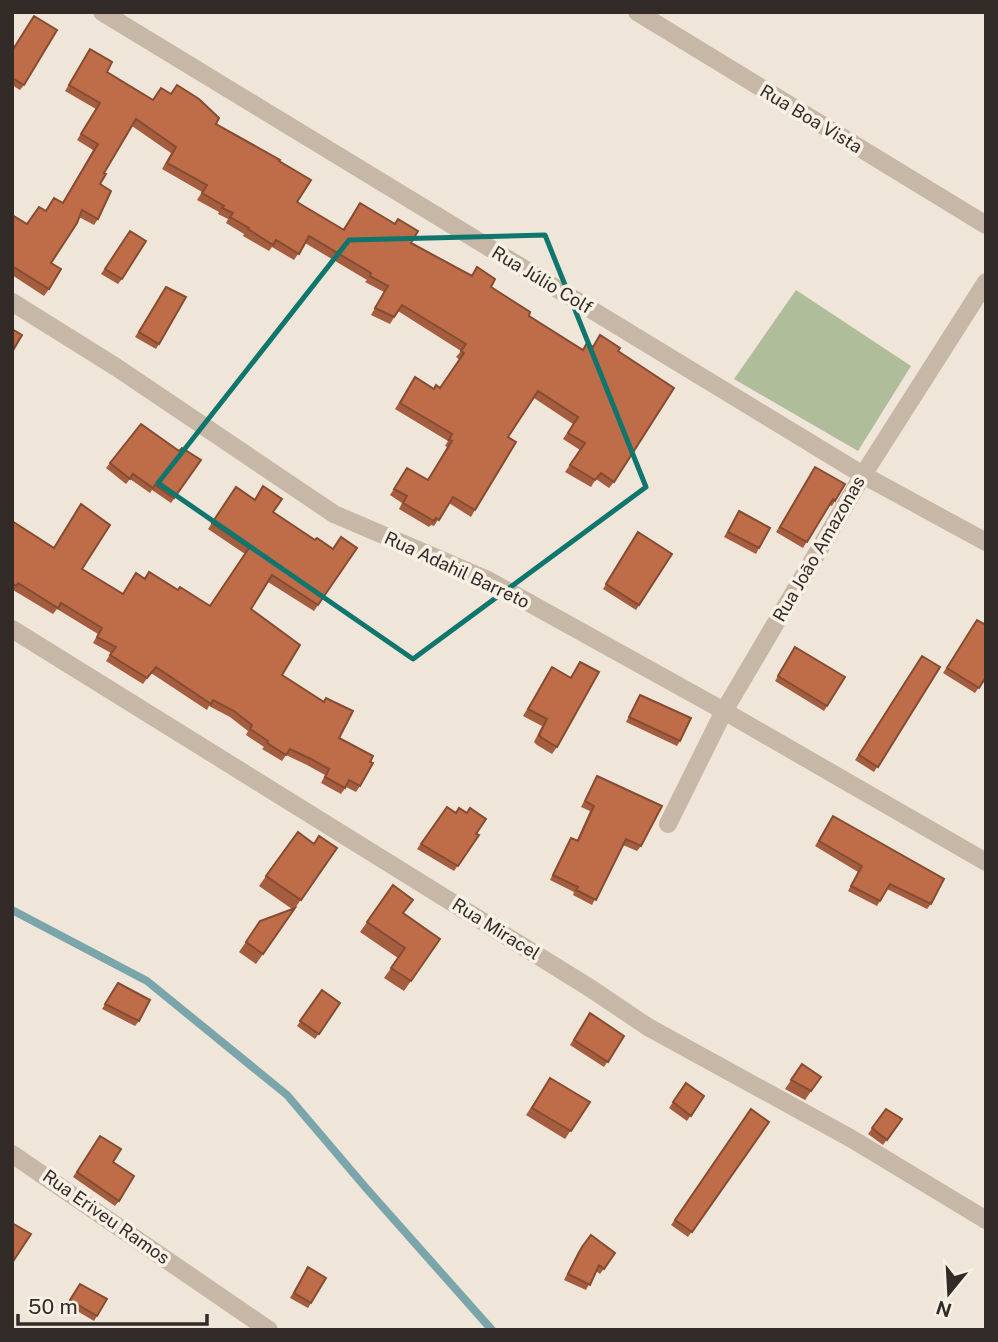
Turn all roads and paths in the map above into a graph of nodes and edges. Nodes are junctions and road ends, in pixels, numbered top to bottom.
1 (102, 12) edge
2 (637, 12) edge
3 (986, 225) edge
4 (986, 282) edge
5 (12, 302) edge
6 (863, 475) junction
7 (986, 542) edge
8 (12, 629) edge
9 (724, 711) junction
10 (668, 824) dead end
11 (986, 862) edge
12 (12, 1154) edge
13 (986, 1220) edge
14 (269, 1330) edge

1 - 6 street, Rua Júlio Colf
2 - 3 street, Rua Boa Vista
4 - 6 street, Rua João Amazonas
5 - 9 street, Rua Adahil Barreto
6 - 7 street, Rua Júlio Colf
6 - 9 street, Rua João Amazonas
8 - 13 street, Rua Miracel
9 - 10 street, Rua João Amazonas
9 - 11 street, Rua Adahil Barreto
12 - 14 street, Rua Eriveu Ramos

